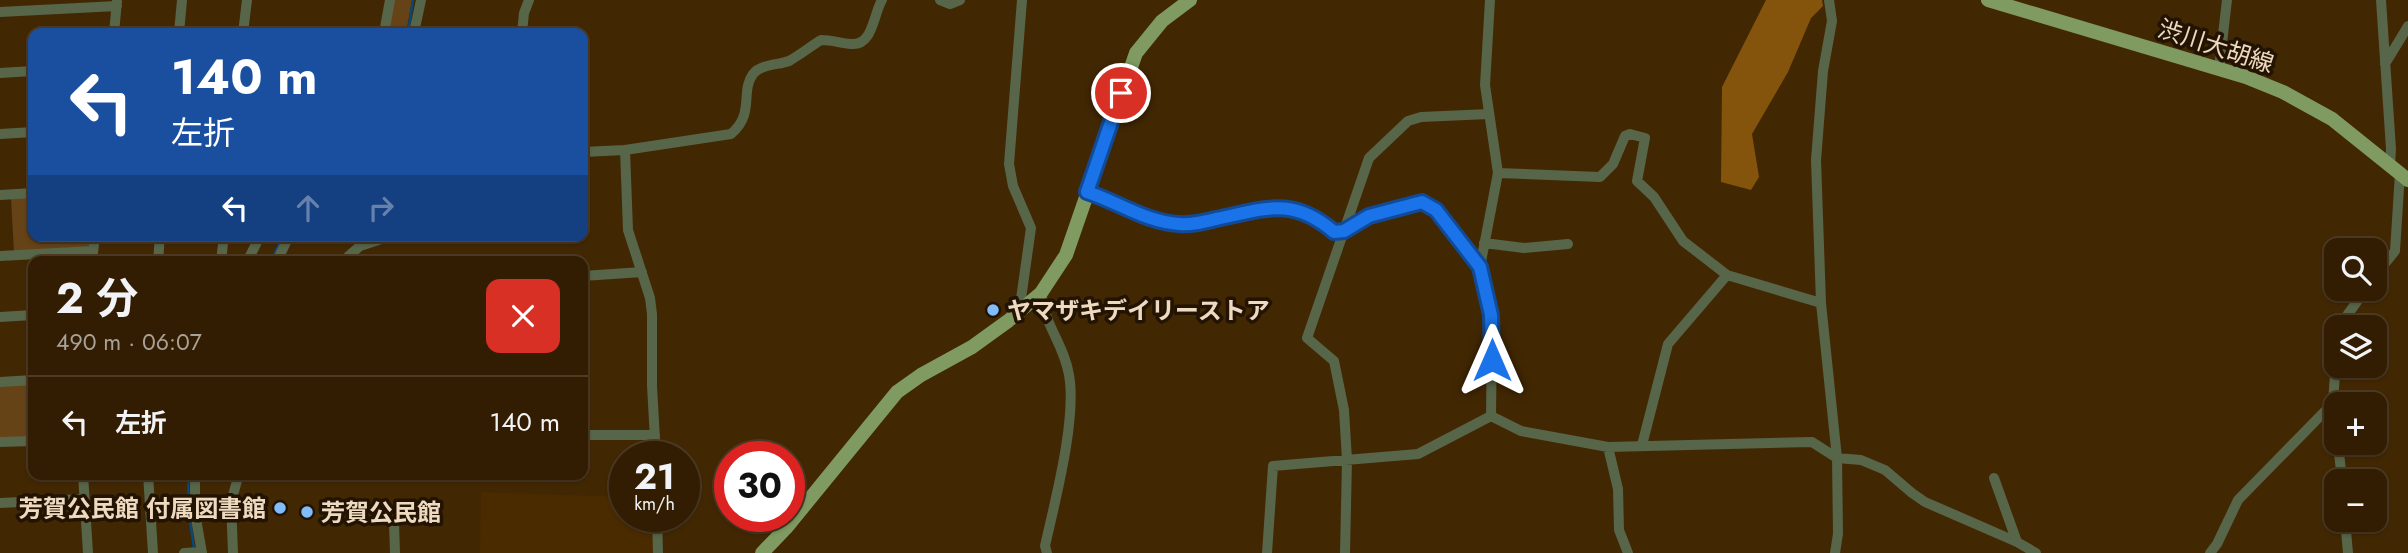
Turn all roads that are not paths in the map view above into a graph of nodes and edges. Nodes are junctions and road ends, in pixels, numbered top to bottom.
1 (182, 0) edge
2 (247, 0) edge
3 (390, 0) edge
4 (421, 0) edge
5 (529, 0) edge
6 (882, 0) edge
7 (940, 0) edge
8 (960, 0) edge
9 (1022, 0) edge
10 (1190, 0) edge
11 (1490, 0) edge
12 (1829, 0) edge
13 (1988, 0) edge
14 (2227, 0) edge
15 (2381, 0) edge
16 (117, 3) edge
17 (0, 12) edge
18 (2408, 26) edge
19 (114, 28) edge
20 (179, 28) edge
21 (244, 28) edge
22 (385, 28) edge
23 (415, 28) edge
24 (522, 28) edge
25 (2385, 64) junction
26 (2219, 69) junction
27 (28, 71) edge
28 (0, 73) edge
29 (1489, 114) junction
30 (28, 132) edge
31 (0, 134) edge
32 (625, 150) junction
33 (588, 152) edge
34 (1497, 173) junction
35 (2399, 173) edge
36 (1087, 192) junction
37 (28, 193) edge
38 (0, 195) edge
39 (1344, 231) junction
40 (372, 242) edge
41 (1484, 243) junction
42 (1568, 244) dead end
43 (0, 256) edge
44 (93, 256) edge
45 (349, 256) edge
46 (2387, 261) edge
47 (1480, 267) junction
48 (642, 272) junction
49 (1727, 275) junction
50 (588, 276) edge
51 (1041, 293) junction
52 (1821, 303) junction
53 (1019, 313) junction
54 (28, 315) edge
55 (0, 317) edge
56 (28, 380) edge
57 (0, 382) edge
58 (2324, 412) edge
59 (1491, 416) junction
60 (588, 435) edge
61 (655, 435) junction
62 (28, 441) edge
63 (655, 441) edge
64 (0, 442) edge
65 (1642, 445) junction
66 (1608, 447) junction
67 (1837, 458) junction
68 (1347, 460) junction
69 (1994, 478) dead end
70 (83, 480) edge
71 (148, 480) edge
72 (195, 480) edge
73 (237, 480) edge
74 (84, 499) junction
75 (0, 503) edge
76 (394, 523) dead end
77 (658, 532) edge
78 (2346, 532) edge
79 (2017, 542) junction
80 (202, 552) edge
81 (88, 553) edge
82 (153, 553) edge
83 (184, 553) edge
84 (233, 553) edge
85 (395, 553) edge
86 (659, 553) edge
87 (762, 553) edge
88 (1047, 553) edge
89 (1267, 553) edge
90 (1346, 553) edge
91 (1628, 553) edge
92 (1835, 553) edge
93 (2036, 553) edge
94 (2210, 553) edge
95 (2348, 553) edge

1 - 20 street
2 - 21 street
3 - 22 street
4 - 23 street
5 - 24 street
6 - 32 street
7 - 8 street
9 - 53 street
10 - 36 main road
11 - 29 street
12 - 52 street
13 - 26 main road, 渋川大胡線
14 - 26 street
15 - 25 street
16 - 17 street
16 - 19 street
18 - 25 street
25 - 35 street
26 - 35 main road, 渋川大胡線
27 - 28 street
29 - 34 street
29 - 39 street
30 - 31 street
32 - 33 street
32 - 48 street
34 - 41 street
34 - 49 street
35 - 46 street
36 - 39 street
36 - 51 main road
37 - 38 street
39 - 47 street
39 - 68 street
40 - 45 street
41 - 42 street
41 - 47 street
43 - 44 street
47 - 59 street
48 - 50 street
48 - 61 street
49 - 52 street
49 - 65 street
51 - 53 main road
51 - 88 street
52 - 67 street
53 - 87 main road
54 - 55 street
56 - 57 street
58 - 94 street
59 - 66 street
59 - 68 street
60 - 61 street
61 - 63 street
62 - 64 street
65 - 66 street
65 - 67 street
66 - 91 street
67 - 79 street
67 - 92 street
68 - 89 street
68 - 90 street
69 - 79 street
70 - 74 street
71 - 82 street
72 - 80 street
73 - 84 street
74 - 75 street
74 - 81 street
76 - 85 street
77 - 86 street
78 - 95 street
79 - 93 street
80 - 83 street

